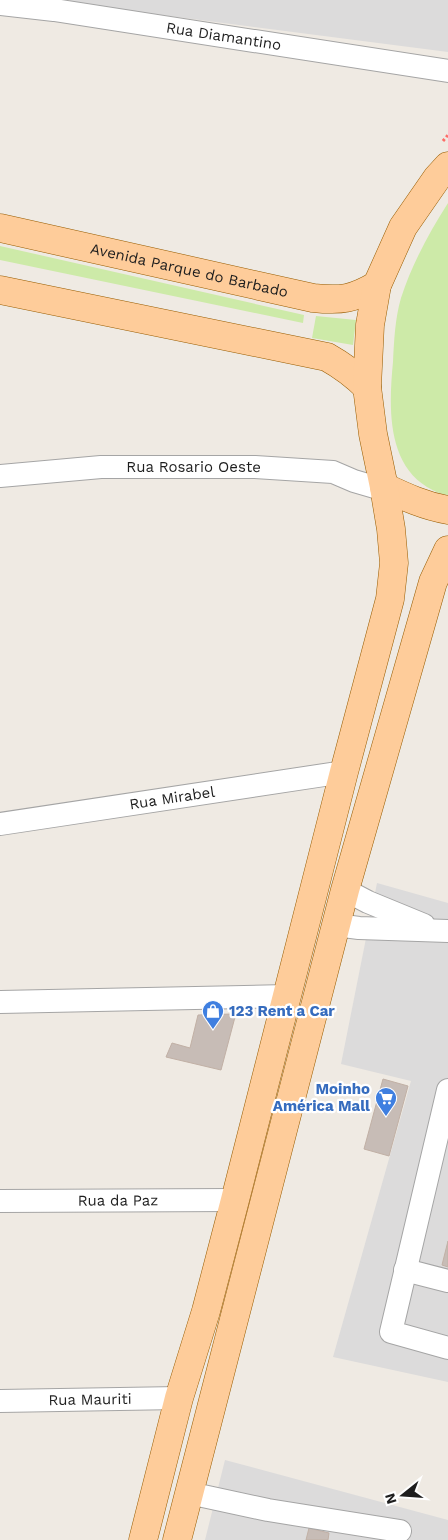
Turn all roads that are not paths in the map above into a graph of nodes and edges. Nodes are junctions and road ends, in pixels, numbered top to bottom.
1 (0, 4) edge
2 (54, 5) edge
3 (448, 71) edge
4 (448, 166) edge
5 (0, 228) edge
6 (378, 285) junction
7 (0, 290) edge
8 (367, 387) junction
9 (0, 476) edge
10 (384, 487) junction
11 (448, 510) edge
12 (448, 550) edge
13 (344, 772) junction
14 (0, 824) edge
15 (345, 890) junction
16 (336, 925) junction
17 (442, 931) edge
18 (287, 996) junction
19 (0, 1002) edge
20 (448, 1090) edge
21 (235, 1200) junction
22 (0, 1201) edge
23 (406, 1270) junction
24 (448, 1280) edge
25 (448, 1348) edge
26 (179, 1398) junction
27 (0, 1401) edge
28 (189, 1493) junction
29 (400, 1531) dead end
30 (143, 1540) edge
31 (177, 1540) edge

1 - 2 street, Rua Diamantino
2 - 3 street, Rua Diamantino
4 - 6 main road
5 - 6 main road, Avenida Parque do Barbado
6 - 8 main road
7 - 8 main road
8 - 10 main road
9 - 10 street, Rua Rosario Oeste
10 - 11 main road
10 - 13 main road
12 - 15 main road
13 - 14 street, Rua Mirabel
13 - 18 main road
15 - 16 main road
15 - 17 street
16 - 17 street
16 - 28 main road
18 - 19 street
18 - 21 main road
20 - 23 street
21 - 22 street, Rua da Paz
21 - 26 main road
23 - 24 street
23 - 25 street
26 - 27 street, Rua Mauriti
26 - 30 main road
28 - 29 street
28 - 31 main road

